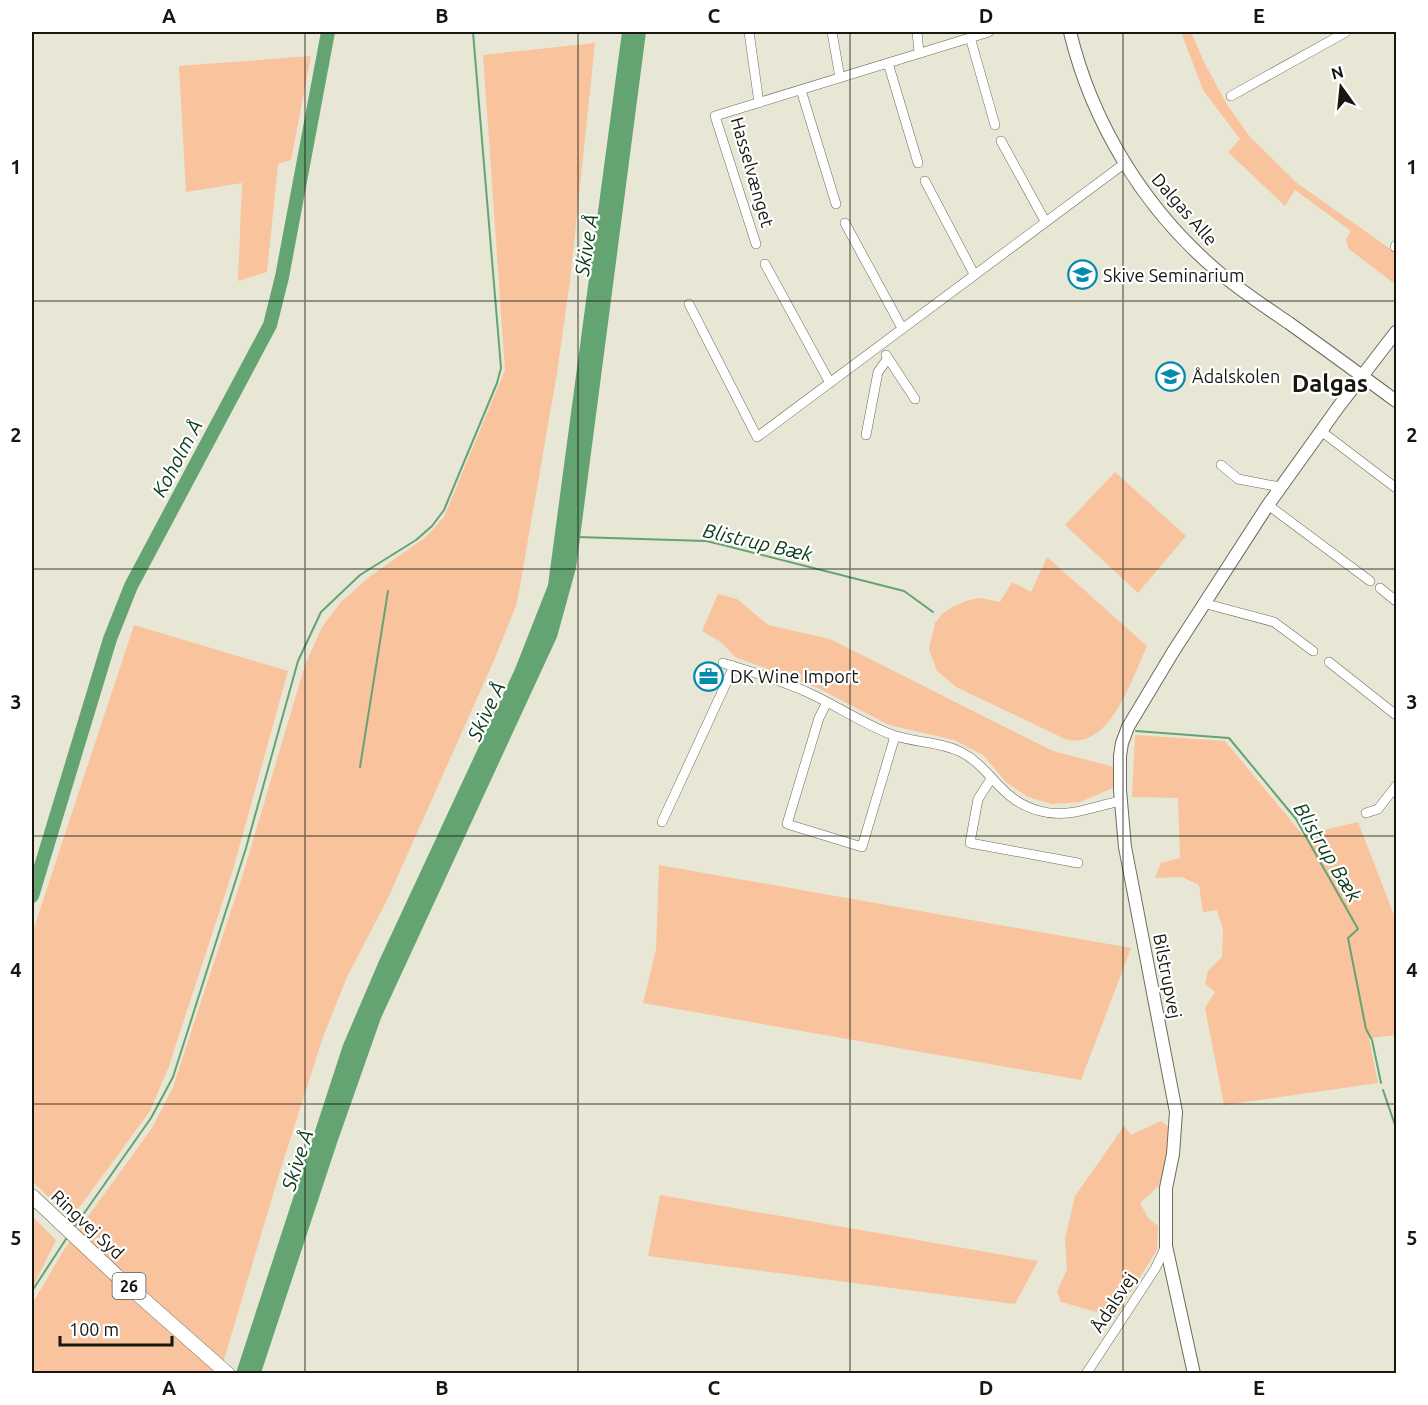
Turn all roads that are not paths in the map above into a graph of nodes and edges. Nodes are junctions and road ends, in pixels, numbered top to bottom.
1 (749, 32) edge
2 (832, 32) edge
3 (917, 32) edge
4 (989, 32) edge
5 (1070, 32) edge
6 (1346, 32) edge
7 (970, 37) junction
8 (919, 53) junction
9 (888, 63) junction
10 (840, 78) junction
11 (801, 90) junction
12 (1231, 96) dead end
13 (759, 103) junction
14 (994, 125) dead end
15 (1001, 141) dead end
16 (918, 163) dead end
17 (1125, 163) junction
18 (926, 181) dead end
19 (836, 204) dead end
20 (1045, 221) junction
21 (845, 223) dead end
22 (756, 244) dead end
23 (765, 264) dead end
24 (975, 274) junction
25 (689, 304) dead end
26 (902, 328) junction
27 (1396, 332) edge
28 (879, 346) junction
29 (888, 358) junction
30 (1363, 377) junction
31 (830, 383) junction
32 (915, 399) dead end
33 (1396, 401) edge
34 (1321, 431) junction
35 (866, 435) dead end
36 (1221, 465) dead end
37 (1280, 487) junction
38 (1396, 488) edge
39 (1268, 504) junction
40 (1370, 581) dead end
41 (1380, 588) dead end
42 (1396, 601) edge
43 (1203, 603) junction
44 (1313, 651) dead end
45 (1329, 662) dead end
46 (723, 663) dead end
47 (734, 666) junction
48 (827, 702) junction
49 (1396, 715) edge
50 (895, 736) junction
51 (991, 779) junction
52 (1396, 786) edge
53 (1121, 801) junction
54 (1366, 813) dead end
55 (662, 822) dead end
56 (1078, 863) dead end
57 (32, 1196) edge
58 (1166, 1246) junction
59 (228, 1374) edge
60 (1086, 1374) edge
61 (1194, 1374) edge

1 - 13 street, Hasselvænget
2 - 10 street
3 - 8 street
4 - 7 street, Hasselvænget
5 - 17 street, Dalgas Alle
6 - 12 street
7 - 8 street, Hasselvænget
7 - 14 street
8 - 9 street, Hasselvænget
9 - 10 street, Hasselvænget
9 - 16 street
10 - 11 street, Hasselvænget
11 - 13 street, Hasselvænget
11 - 19 street
13 - 22 street, Hasselvænget
15 - 20 street
17 - 20 street
17 - 30 street, Dalgas Alle
18 - 24 street
20 - 24 street
21 - 26 street
23 - 31 street
24 - 26 street
25 - 31 street
26 - 28 street
27 - 30 street, Bilstrupvej
28 - 29 street
28 - 31 street
29 - 32 street
29 - 35 street
30 - 33 street, Dalgas Alle
30 - 34 street, Bilstrupvej
34 - 37 street, Bilstrupvej
34 - 38 street
36 - 37 street
37 - 39 street, Bilstrupvej
39 - 40 street
39 - 43 street, Bilstrupvej
41 - 42 street
43 - 44 street
43 - 53 street, Bilstrupvej
45 - 49 street
46 - 47 street
47 - 48 street
47 - 55 street
48 - 50 street
48 - 50 street
50 - 51 street
51 - 53 street
51 - 56 street
52 - 54 street
53 - 58 street, Bilstrupvej
57 - 59 main road, Ringvej Syd / 26
58 - 60 street, Ådalsvej
58 - 61 street, Bilstrupvej

